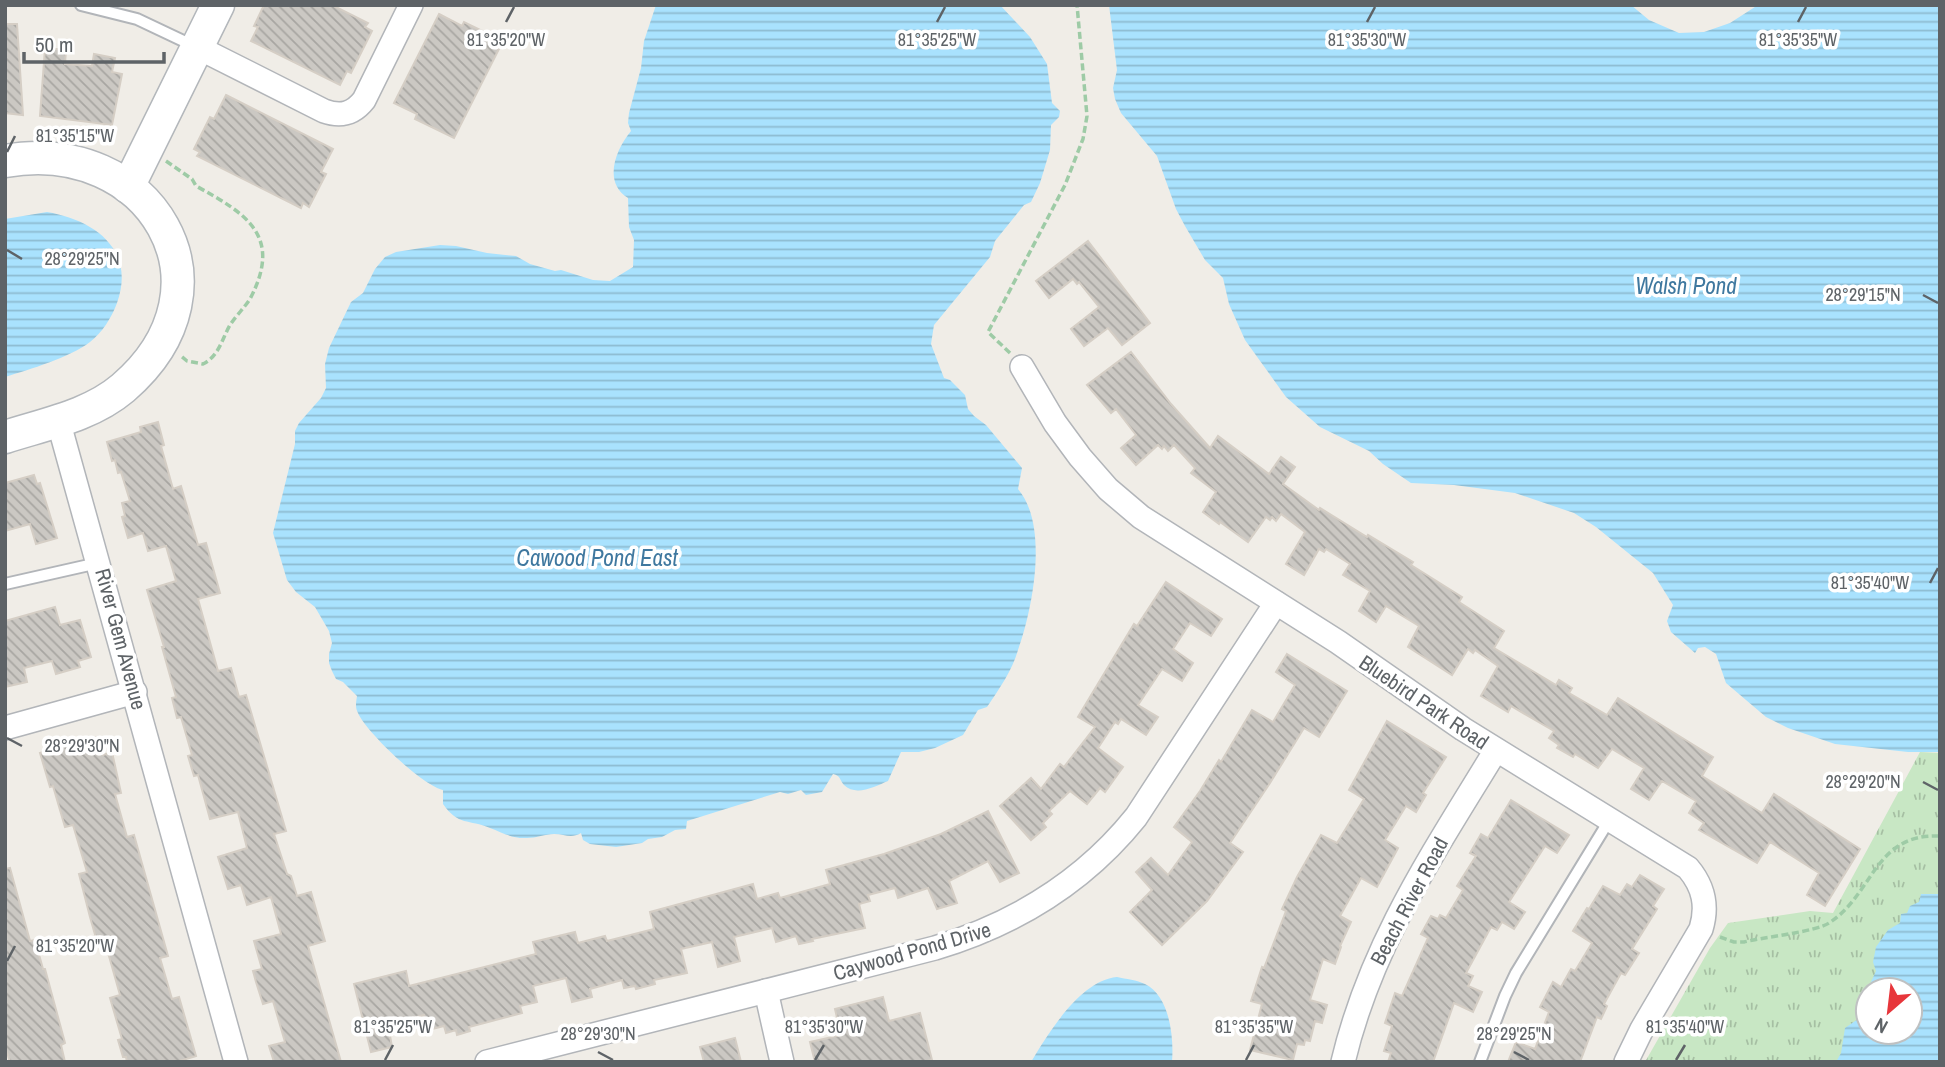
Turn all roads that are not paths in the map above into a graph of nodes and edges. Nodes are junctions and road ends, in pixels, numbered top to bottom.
1 (81, 5) edge
2 (218, 5) edge
3 (411, 5) edge
4 (197, 47) junction
5 (5, 161) edge
6 (128, 187) junction
7 (1022, 367) road end
8 (58, 420) junction
9 (5, 437) edge
10 (100, 563) junction
11 (5, 584) edge
12 (1276, 603) junction
13 (135, 692) junction
14 (5, 728) edge
15 (1496, 750) junction
16 (1610, 819) junction
17 (766, 992) junction
18 (511, 1059) edge
19 (236, 1062) edge
20 (487, 1062) edge
21 (782, 1062) edge
22 (1343, 1062) edge
23 (1480, 1062) edge
24 (1626, 1062) edge

1 - 4 lane
2 - 4 street
3 - 4 street
4 - 6 street
5 - 6 street
6 - 8 street
7 - 12 street, Bluebird Park Road
8 - 9 street
8 - 10 street, River Gem Avenue
10 - 11 lane
10 - 13 street, River Gem Avenue
12 - 15 street, Bluebird Park Road
12 - 17 street, Caywood Pond Drive
13 - 14 street
13 - 19 street, River Gem Avenue
15 - 16 street, Bluebird Park Road
15 - 22 street, Beach River Road
16 - 23 lane
16 - 24 street, Bluebird Park Road
17 - 18 street, Caywood Pond Drive
17 - 21 street
18 - 20 street, Caywood Pond Drive

